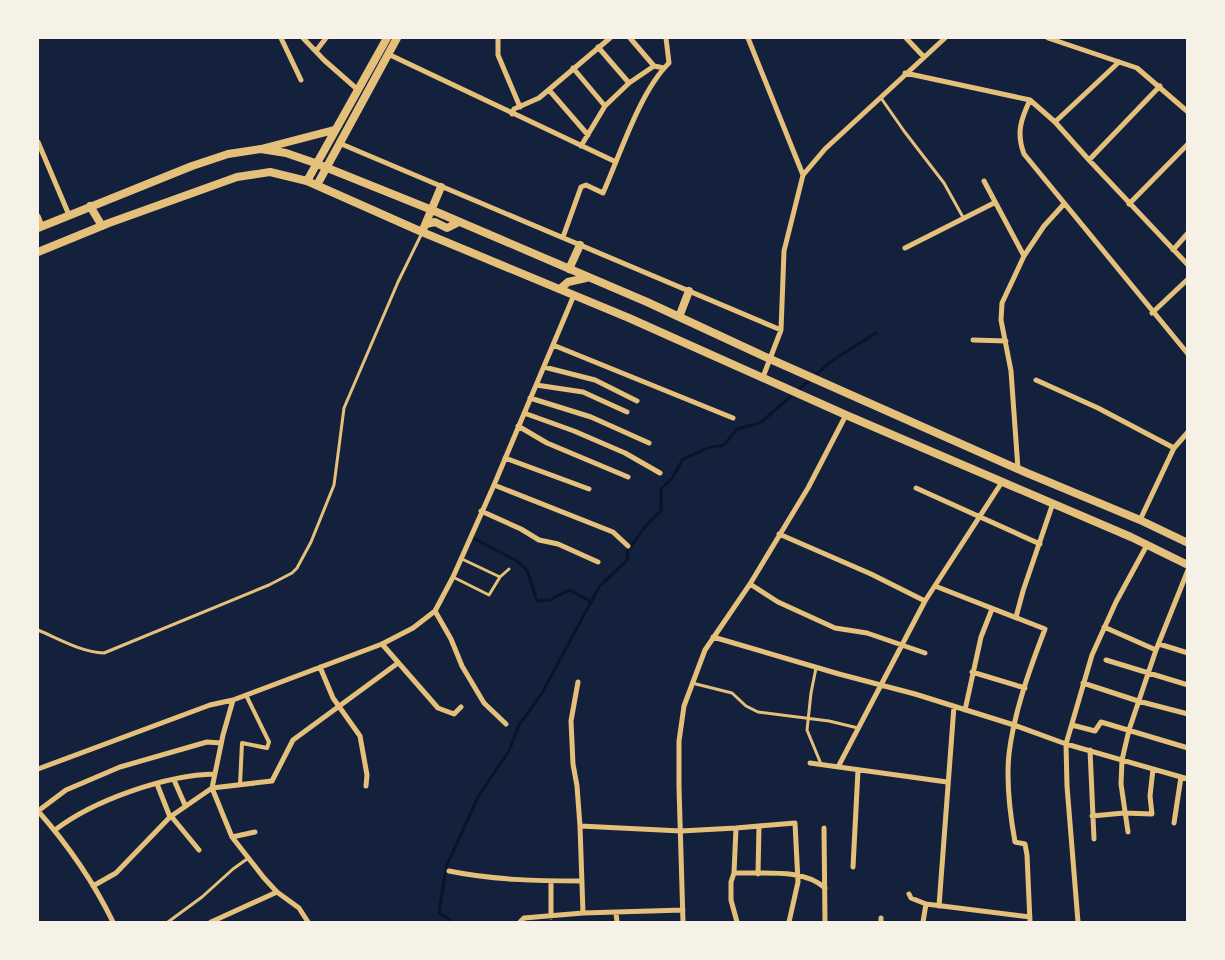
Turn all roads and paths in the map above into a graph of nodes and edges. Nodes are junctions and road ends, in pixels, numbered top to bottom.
1 (281, 38) edge
2 (303, 38) edge
3 (326, 38) edge
4 (387, 38) edge
5 (397, 38) edge
6 (498, 38) edge
7 (610, 38) edge
8 (630, 38) edge
9 (666, 38) edge
10 (748, 38) edge
11 (906, 38) edge
12 (932, 38) edge
13 (945, 38) edge
14 (1048, 38) edge
15 (938, 44) junction
16 (598, 47) junction
17 (316, 51) junction
18 (388, 54) junction
19 (924, 57) junction
20 (1119, 62) junction
21 (654, 66) junction
22 (573, 68) junction
23 (664, 68) junction
24 (905, 73) junction
25 (301, 80) dead end
26 (628, 83) junction
27 (1160, 86) junction
28 (357, 89) junction
29 (549, 90) junction
30 (880, 96) junction
31 (1030, 100) junction
32 (604, 106) junction
33 (520, 107) junction
34 (1188, 112) edge
35 (512, 114) junction
36 (1055, 122) junction
37 (334, 130) junction
38 (588, 135) junction
39 (38, 142) edge
40 (339, 143) junction
41 (1188, 144) edge
42 (581, 146) junction
43 (261, 149) junction
44 (1089, 160) junction
45 (616, 162) junction
46 (315, 163) junction
47 (325, 167) junction
48 (802, 175) junction
49 (307, 181) junction
50 (984, 181) dead end
51 (317, 185) junction
52 (441, 187) junction
53 (994, 203) junction
54 (1064, 204) junction
55 (1129, 204) junction
56 (90, 206) junction
57 (432, 210) junction
58 (69, 215) junction
59 (38, 216) edge
60 (964, 219) junction
61 (459, 222) junction
62 (102, 226) junction
63 (40, 227) edge
64 (424, 228) junction
65 (1188, 233) edge
66 (563, 237) junction
67 (580, 245) junction
68 (905, 248) dead end
69 (1173, 250) junction
70 (38, 252) edge
71 (1024, 255) junction
72 (1188, 266) edge
73 (569, 269) junction
74 (590, 278) junction
75 (1188, 279) edge
76 (560, 289) junction
77 (689, 291) junction
78 (574, 295) junction
79 (1152, 313) junction
80 (679, 317) junction
81 (781, 330) junction
82 (973, 340) dead end
83 (1006, 341) junction
84 (553, 345) junction
85 (1188, 354) edge
86 (770, 359) junction
87 (544, 367) junction
88 (763, 377) junction
89 (1036, 380) dead end
90 (536, 385) junction
91 (530, 399) junction
92 (637, 401) dead end
93 (627, 412) dead end
94 (524, 413) junction
95 (846, 415) junction
96 (733, 418) dead end
97 (518, 426) junction
98 (1188, 432) edge
99 (648, 443) dead end
100 (1173, 448) junction
101 (505, 458) junction
102 (1018, 469) junction
103 (660, 473) dead end
104 (628, 477) dead end
105 (1002, 482) junction
106 (494, 485) junction
107 (916, 488) dead end
108 (589, 489) dead end
109 (1053, 503) junction
110 (482, 511) junction
111 (981, 517) junction
112 (1140, 520) junction
113 (779, 534) junction
114 (1188, 543) edge
115 (1040, 544) junction
116 (1147, 545) junction
117 (628, 546) dead end
118 (461, 558) junction
119 (598, 562) dead end
120 (1188, 565) edge
121 (509, 568) dead end
122 (1188, 570) edge
123 (453, 577) junction
124 (500, 577) junction
125 (750, 584) junction
126 (935, 586) junction
127 (925, 601) junction
128 (992, 609) junction
129 (435, 611) junction
130 (1016, 616) junction
131 (1104, 627) junction
132 (38, 630) edge
133 (713, 637) junction
134 (382, 644) junction
135 (902, 644) junction
136 (1158, 647) junction
137 (924, 653) dead end
138 (1188, 653) edge
139 (1106, 660) dead end
140 (399, 663) junction
141 (320, 667) junction
142 (816, 668) junction
143 (972, 672) junction
144 (1148, 673) junction
145 (578, 682) dead end
146 (692, 682) junction
147 (1083, 683) junction
148 (1188, 685) edge
149 (880, 686) junction
150 (1025, 688) junction
151 (246, 695) junction
152 (233, 700) junction
153 (1138, 701) junction
154 (954, 706) junction
155 (339, 707) junction
156 (461, 707) dead end
157 (964, 710) junction
158 (1188, 714) edge
159 (807, 718) junction
160 (506, 724) dead end
161 (1014, 725) junction
162 (1072, 725) junction
163 (858, 728) junction
164 (1129, 730) junction
165 (221, 743) junction
166 (1066, 744) junction
167 (1188, 748) edge
168 (1090, 750) junction
169 (1122, 760) junction
170 (810, 763) dead end
171 (821, 764) junction
172 (838, 767) junction
173 (38, 769) edge
174 (1154, 769) junction
175 (858, 770) junction
176 (214, 774) junction
177 (1184, 778) edge
178 (174, 780) junction
179 (947, 782) junction
180 (157, 784) junction
181 (240, 785) junction
182 (366, 786) dead end
183 (212, 788) junction
184 (185, 805) junction
185 (38, 811) edge
186 (1124, 813) junction
187 (1092, 816) junction
188 (171, 817) junction
189 (1174, 822) dead end
190 (580, 826) junction
191 (759, 826) junction
192 (736, 828) junction
193 (824, 828) dead end
194 (55, 830) junction
195 (681, 831) junction
196 (255, 832) dead end
197 (1128, 832) dead end
198 (232, 837) junction
199 (1094, 839) dead end
200 (199, 850) dead end
201 (247, 859) junction
202 (853, 867) dead end
203 (449, 871) dead end
204 (734, 873) junction
205 (758, 874) junction
206 (798, 875) junction
207 (551, 881) junction
208 (582, 881) junction
209 (93, 886) junction
210 (825, 888) junction
211 (277, 892) junction
212 (909, 894) dead end
213 (926, 904) junction
214 (939, 906) junction
215 (683, 909) junction
216 (583, 913) junction
217 (616, 913) junction
218 (551, 917) junction
219 (1030, 920) edge
220 (113, 922) edge
221 (168, 922) edge
222 (211, 922) edge
223 (308, 922) edge
224 (520, 922) edge
225 (617, 922) edge
226 (683, 922) edge
227 (737, 922) edge
228 (789, 922) edge
229 (825, 922) edge
230 (923, 922) edge
231 (1078, 922) edge

1 - 25 street
2 - 17 street
3 - 17 street
4 - 28 main road
5 - 18 main road
6 - 33 street
7 - 16 street
8 - 21 street
9 - 23 street
10 - 48 street
11 - 19 street
12 - 15 street
13 - 15 street
14 - 20 street
15 - 19 street
16 - 22 street
16 - 26 street
17 - 28 street
18 - 35 street
18 - 40 main road
19 - 24 street
20 - 27 street
20 - 36 street
21 - 23 street
21 - 26 street
22 - 29 street
22 - 32 street
23 - 45 street
24 - 30 street
24 - 31 street
26 - 32 street
27 - 34 street
27 - 44 street
28 - 37 main road
29 - 33 street
29 - 38 street
30 - 48 street
30 - 60 lane
31 - 36 street
31 - 54 street
32 - 38 street
33 - 35 street
35 - 42 street
36 - 44 street
37 - 43 main road
37 - 46 main road
38 - 42 street
39 - 58 street
40 - 47 main road
40 - 52 street
41 - 55 street
42 - 45 street
43 - 46 main road
43 - 56 main road
44 - 55 street
45 - 66 street
46 - 47 main road
46 - 49 main road
47 - 51 main road
47 - 57 main road
48 - 81 street
49 - 51 main road
49 - 62 main road
50 - 53 street
51 - 64 main road
52 - 57 main road
52 - 66 street
53 - 60 street
53 - 71 street
54 - 71 street
54 - 79 street
55 - 69 street
56 - 58 main road
56 - 62 main road
57 - 61 main road
57 - 64 main road
58 - 63 main road
59 - 63 street
60 - 68 street
61 - 64 main road
61 - 73 main road
62 - 70 main road
64 - 76 main road
64 - 132 lane
65 - 69 street
66 - 67 street
67 - 73 main road
67 - 77 street
69 - 72 street
71 - 83 street
73 - 74 main road
74 - 76 main road
74 - 80 main road
75 - 79 street
76 - 78 main road
77 - 80 main road
77 - 81 street
78 - 84 street
78 - 88 main road
79 - 85 street
80 - 86 main road
81 - 86 street
82 - 83 street
83 - 102 street
84 - 87 street
84 - 96 street
86 - 88 street
86 - 102 main road
87 - 90 street
87 - 92 street
88 - 95 main road
89 - 100 street
90 - 91 street
90 - 93 street
91 - 94 street
91 - 99 street
94 - 97 street
94 - 103 street
95 - 105 main road
95 - 113 street
97 - 101 street
97 - 104 street
98 - 100 street
100 - 112 street
101 - 106 street
101 - 108 street
102 - 112 main road
105 - 109 main road
105 - 111 street
106 - 110 street
106 - 117 street
107 - 111 street
109 - 115 street
109 - 116 main road
110 - 118 street
110 - 119 street
111 - 115 street
111 - 126 street
112 - 114 main road
113 - 125 street
113 - 127 street
115 - 130 street
116 - 120 main road
116 - 131 street
118 - 123 street
118 - 124 lane
121 - 124 lane
122 - 136 street
123 - 124 lane
123 - 129 street
125 - 133 street
125 - 135 street
126 - 127 street
126 - 128 street
127 - 135 street
128 - 130 street
128 - 143 street
129 - 134 street
129 - 160 street
130 - 150 street
131 - 136 street
131 - 147 street
133 - 142 street
133 - 146 street
134 - 140 street
134 - 141 street
135 - 137 street
135 - 149 street
136 - 138 street
136 - 144 street
139 - 144 street
140 - 155 street
140 - 156 street
141 - 151 street
141 - 155 street
142 - 149 street
142 - 159 lane
143 - 150 street
143 - 157 street
144 - 148 street
144 - 153 street
145 - 190 street
146 - 159 lane
146 - 195 street
147 - 153 street
147 - 162 street
149 - 154 street
149 - 163 street
150 - 161 street
151 - 152 street
151 - 181 street
152 - 165 street
152 - 173 street
153 - 158 street
153 - 164 street
154 - 157 street
154 - 179 street
155 - 181 street
155 - 182 street
157 - 161 street
159 - 163 lane
159 - 171 lane
161 - 166 street
161 - 219 street
162 - 164 street
162 - 166 street
163 - 172 street
164 - 167 street
164 - 169 street
165 - 176 street
165 - 185 street
166 - 168 street
166 - 231 street
168 - 169 street
168 - 187 street
169 - 174 street
169 - 186 street
170 - 171 street
171 - 172 street
172 - 175 street
174 - 177 street
174 - 186 street
175 - 179 street
175 - 202 street
176 - 178 street
176 - 183 street
177 - 189 street
178 - 180 street
178 - 184 street
179 - 214 street
180 - 188 street
180 - 194 street
181 - 183 street
183 - 184 street
183 - 198 street
184 - 188 street
185 - 194 street
186 - 187 street
186 - 197 street
187 - 199 street
188 - 200 street
188 - 209 street
190 - 195 street
190 - 208 street
191 - 192 street
191 - 205 street
191 - 206 street
192 - 195 street
192 - 204 street
193 - 210 street
194 - 209 street
195 - 215 street
196 - 198 street
198 - 201 street
201 - 211 street
201 - 221 lane
203 - 207 street
204 - 205 street
204 - 227 street
205 - 206 street
206 - 210 street
206 - 228 street
207 - 208 street
207 - 218 street
208 - 216 street
209 - 220 street
210 - 229 street
211 - 222 street
211 - 223 street
212 - 213 street
213 - 214 street
213 - 230 street
214 - 219 street
215 - 217 street
215 - 226 street
216 - 217 street
216 - 218 street
217 - 225 street
218 - 224 street

